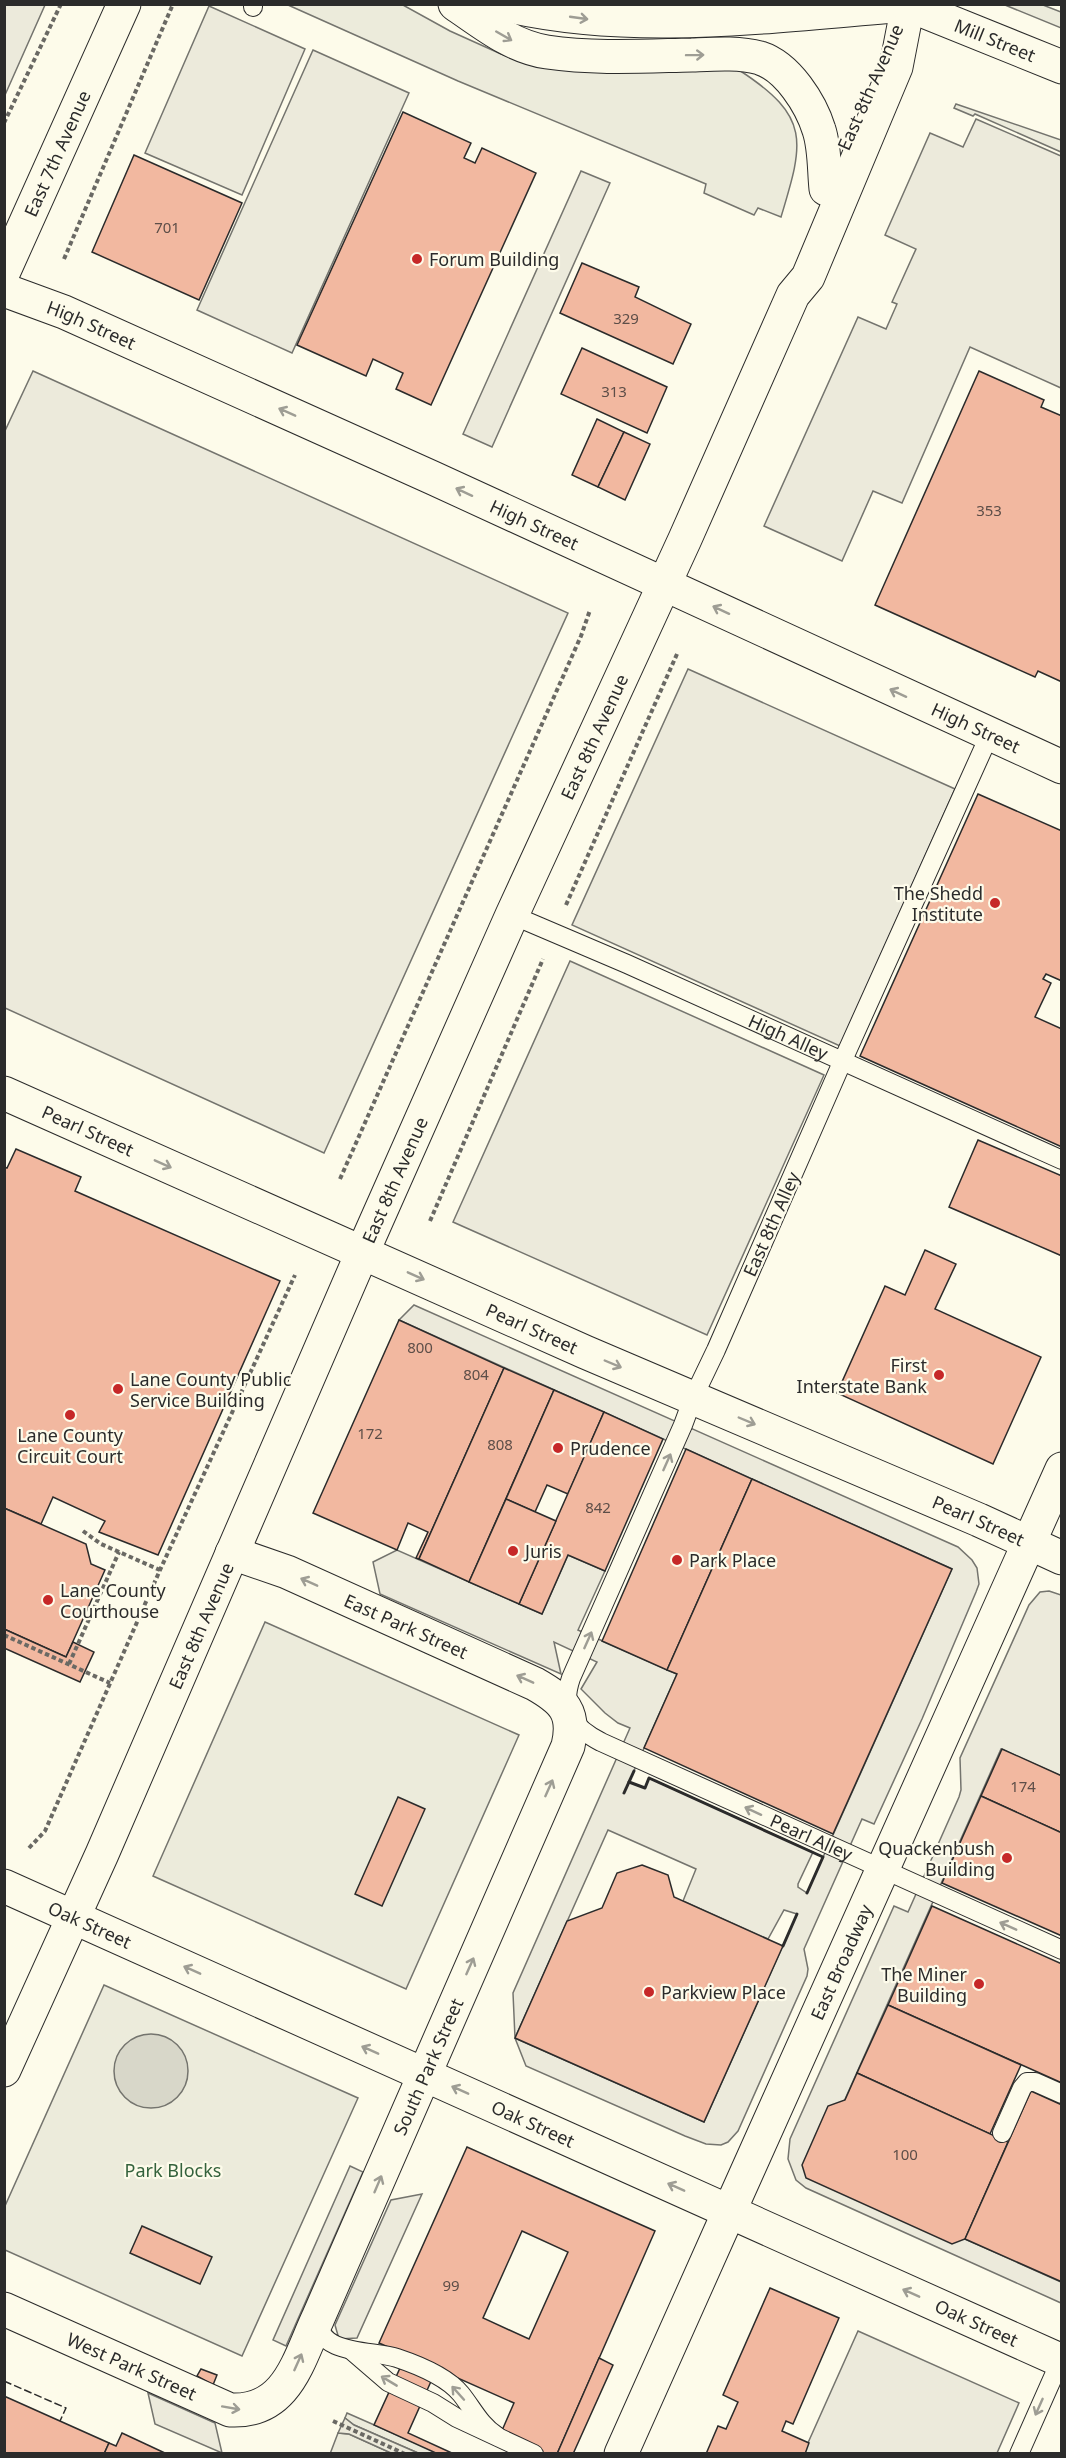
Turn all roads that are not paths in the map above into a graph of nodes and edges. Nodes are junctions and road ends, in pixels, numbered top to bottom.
1 (124, 4) edge
2 (134, 4) edge
3 (454, 4) edge
4 (501, 4) edge
5 (907, 5) edge
6 (111, 38) junction
7 (1062, 68) edge
8 (826, 189) junction
9 (4, 271) edge
10 (4, 290) edge
11 (793, 295) junction
12 (664, 584) junction
13 (989, 736) junction
14 (1062, 767) edge
15 (512, 915) junction
16 (843, 1060) junction
17 (4, 1093) edge
18 (1062, 1160) edge
19 (363, 1251) junction
20 (693, 1398) junction
21 (1062, 1469) edge
22 (1028, 1543) junction
23 (232, 1553) junction
24 (1062, 1558) edge
25 (569, 1715) junction
26 (883, 1870) junction
27 (4, 1887) edge
28 (74, 1917) junction
29 (1062, 1950) edge
30 (4, 2070) edge
31 (423, 2074) junction
32 (1062, 2094) edge
33 (1002, 2133) dead end
34 (729, 2212) junction
35 (4, 2309) edge
36 (318, 2318) junction
37 (352, 2351) junction
38 (1061, 2359) edge
39 (261, 2405) joint
40 (496, 2436) junction
41 (534, 2454) edge
42 (621, 2454) edge
43 (1018, 2454) edge

1 - 6 street
2 - 6 street
3 -> 8 street
4 -> 5 street, Mill Street
5 - 7 street, Mill Street
5 - 8 street, East 8th Avenue
5 - 11 street, East 8th Avenue
6 - 9 street, East 7th Avenue
8 - 11 street, East 8th Avenue
12 -> 10 street, High Street
11 - 12 street, East 8th Avenue
13 -> 12 street, High Street
12 - 15 street, East 8th Avenue
13 - 14 street, High Street
13 - 16 lane, East 8th Alley
15 - 16 lane, High Alley
15 - 19 street, East 8th Avenue
16 - 18 lane, High Alley
16 - 20 lane, East 8th Alley
17 -> 19 street, Pearl Street
19 -> 20 street, Pearl Street
19 - 23 street, East 8th Avenue
20 -> 22 street, Pearl Street
25 -> 20 lane, East 8th Alley
21 - 22 street, East Broadway
22 - 24 street, Pearl Street
22 - 26 street, East Broadway
25 -> 23 street, East Park Street
23 - 28 street, East 8th Avenue
26 -> 25 lane, Pearl Alley
31 -> 25 street, South Park Street
29 -> 26 lane, Pearl Alley
26 - 34 street, East Broadway
27 - 28 street, Oak Street
28 - 30 street, East 8th Avenue
31 -> 28 street, Oak Street
34 -> 31 street, Oak Street
36 -> 31 street, South Park Street
32 - 33 lane
38 -> 34 street, Oak Street
34 - 42 street, East Broadway
35 -> 39 street, West Park Street
36 - 37 lane
39 -> 36 street, South Park Street
40 -> 37 lane
40 -> 37 lane
38 -> 43 lane
40 - 41 lane

